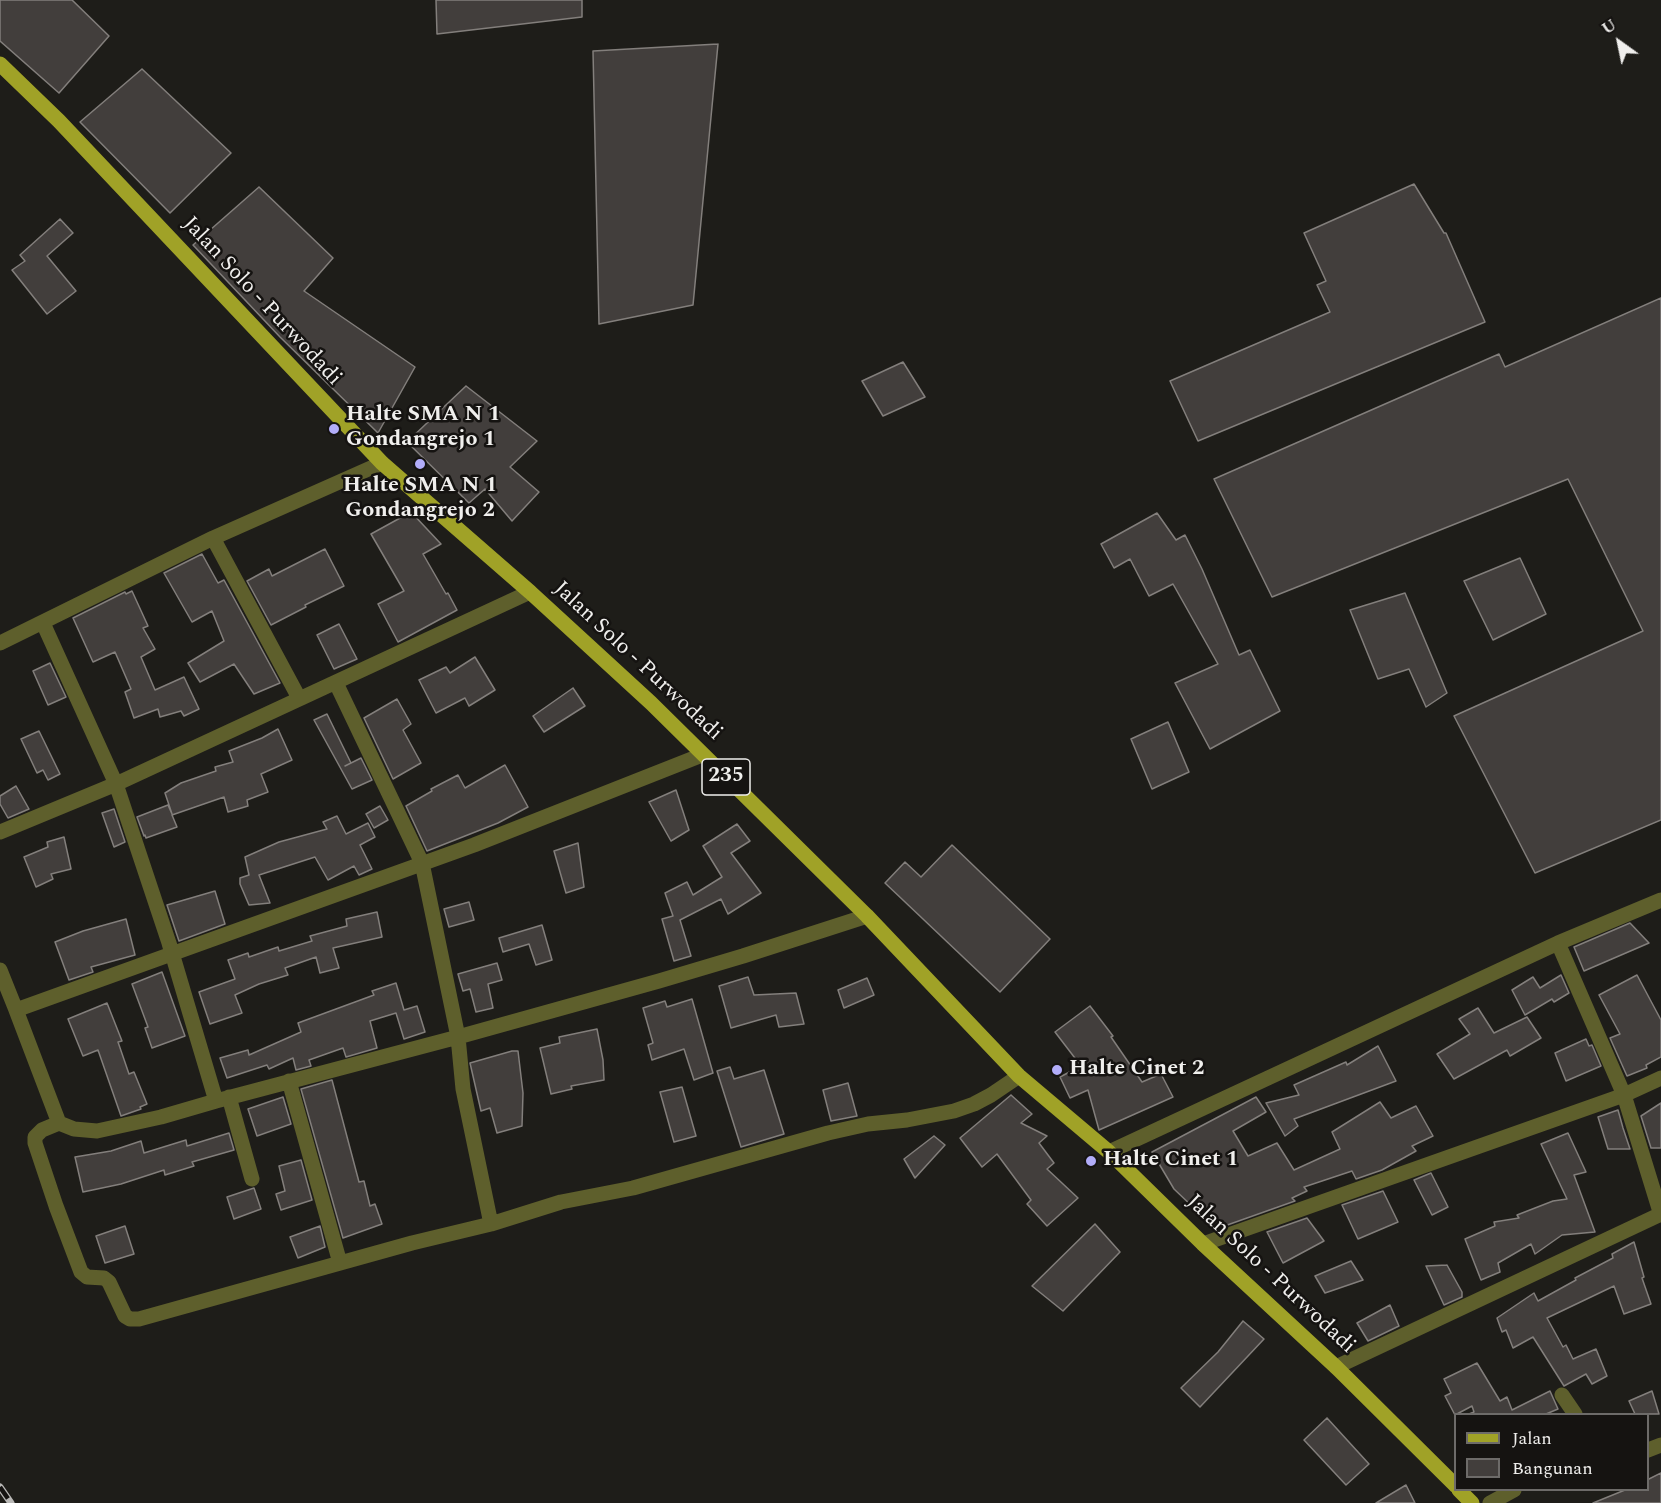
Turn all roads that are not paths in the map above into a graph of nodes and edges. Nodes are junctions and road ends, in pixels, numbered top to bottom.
1 (0, 64) edge
2 (382, 463) junction
3 (213, 538) junction
4 (530, 592) junction
5 (42, 623) junction
6 (0, 643) edge
7 (336, 682) junction
8 (298, 698) junction
9 (702, 754) junction
10 (116, 784) junction
11 (0, 832) edge
12 (422, 863) junction
13 (1661, 900) edge
14 (867, 916) junction
15 (1558, 943) junction
16 (171, 954) junction
17 (0, 970) edge
18 (16, 1010) junction
19 (458, 1037) junction
20 (1019, 1076) junction
21 (1661, 1078) edge
22 (289, 1081) junction
23 (1624, 1095) junction
24 (223, 1099) junction
25 (59, 1123) junction
26 (1109, 1152) junction
27 (252, 1179) dead end
28 (1661, 1214) edge
29 (491, 1224) junction
30 (1203, 1244) junction
31 (340, 1263) junction
32 (1336, 1367) junction
33 (1562, 1395) dead end
34 (1574, 1413) edge
35 (1454, 1485) edge
36 (1460, 1491) edge
37 (1512, 1491) edge
38 (1472, 1503) edge
39 (1490, 1503) edge

1 - 2 main road, Jalan Solo - Purwodadi / 235
2 - 3 street
2 - 4 main road, Jalan Solo - Purwodadi / 235
3 - 5 street
3 - 8 street
4 - 7 street
4 - 9 main road, Jalan Solo - Purwodadi / 235
5 - 6 street
5 - 10 street
7 - 8 street
7 - 12 street
8 - 10 street
9 - 12 street
9 - 14 main road, Jalan Solo - Purwodadi / 235
10 - 11 street
10 - 16 street
12 - 16 street
12 - 19 street
13 - 15 street
14 - 19 street
14 - 20 main road, Jalan Solo - Purwodadi / 235
15 - 23 street
15 - 26 street
16 - 18 street
16 - 24 street
17 - 18 street
18 - 25 street
19 - 22 street
19 - 29 street
20 - 26 main road, Jalan Solo - Purwodadi / 235
20 - 29 street
21 - 23 street
22 - 24 street
22 - 31 street
23 - 28 street
23 - 30 street
24 - 25 street
24 - 27 street
25 - 31 street
26 - 30 main road, Jalan Solo - Purwodadi / 235
28 - 32 street
29 - 31 street
30 - 32 main road, Jalan Solo - Purwodadi / 235
32 - 35 main road, Jalan Solo - Purwodadi / 235
33 - 34 street
36 - 38 main road
37 - 39 street

